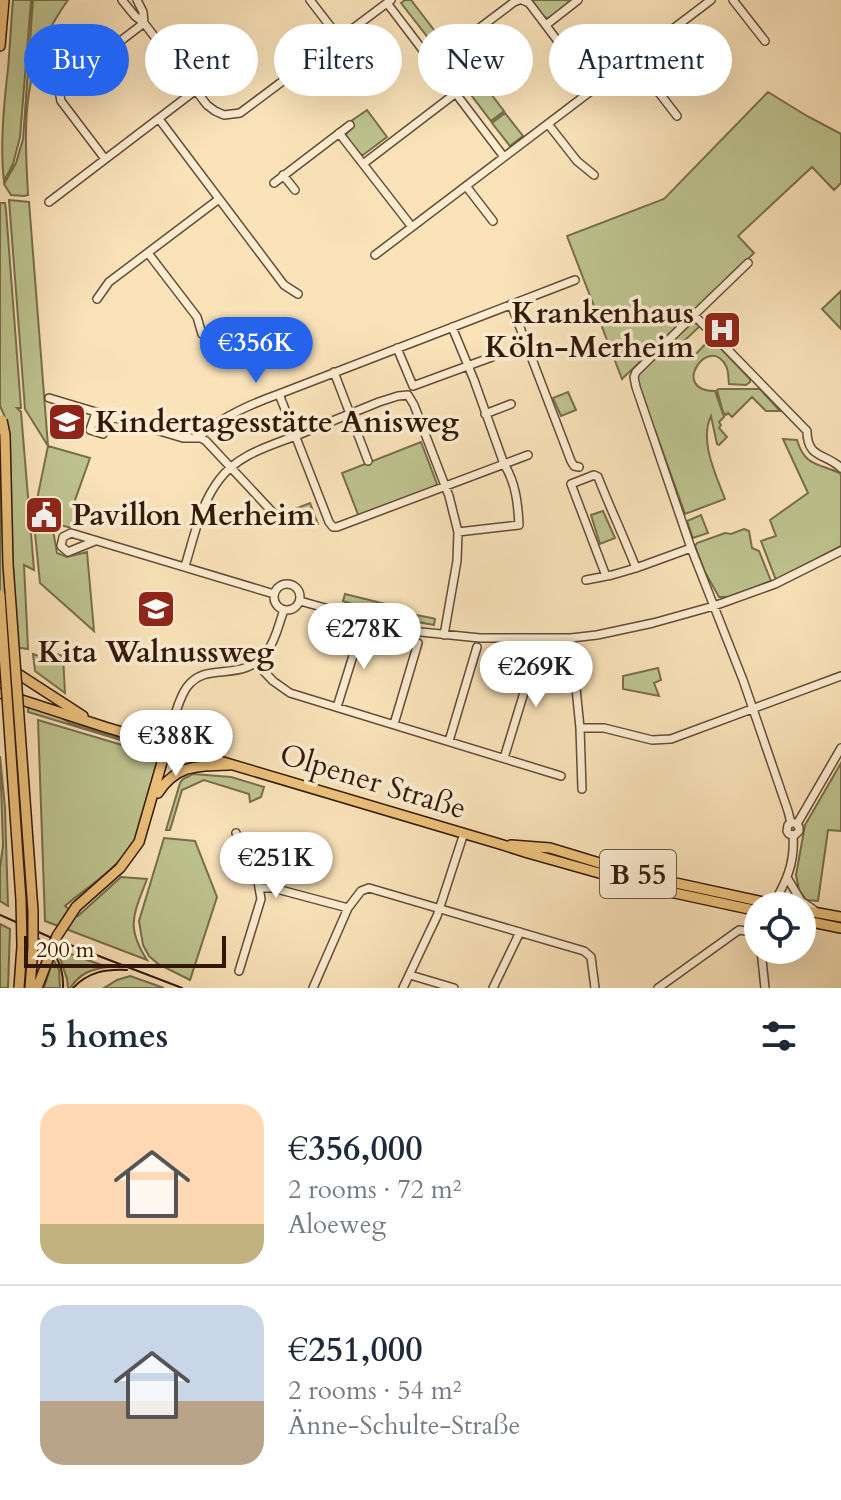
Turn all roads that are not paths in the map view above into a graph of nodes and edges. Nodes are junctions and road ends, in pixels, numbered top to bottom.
1 (4, 0) edge
2 (122, 0) edge
3 (137, 0) edge
4 (310, 0) edge
5 (521, 0) edge
6 (578, 0) edge
7 (711, 0) edge
8 (733, 0) edge
9 (389, 2) edge
10 (144, 23) junction
11 (328, 24) edge
12 (360, 24) edge
13 (485, 24) edge
14 (679, 24) edge
15 (546, 25) junction
16 (549, 29) edge
17 (765, 41) dead end
18 (418, 42) edge
19 (0, 46) edge
20 (274, 88) edge
21 (188, 96) edge
22 (201, 96) edge
23 (452, 96) edge
24 (458, 96) edge
25 (585, 96) edge
26 (662, 96) edge
27 (677, 116) dead end
28 (159, 119) junction
29 (548, 124) junction
30 (350, 125) dead end
31 (339, 133) junction
32 (504, 157) junction
33 (105, 159) junction
34 (363, 164) junction
35 (283, 175) junction
36 (594, 175) dead end
37 (274, 183) dead end
38 (466, 186) junction
39 (295, 190) dead end
40 (219, 199) junction
41 (49, 202) dead end
42 (493, 221) dead end
43 (412, 227) junction
44 (148, 253) junction
45 (375, 255) dead end
46 (748, 263) dead end
47 (575, 280) dead end
48 (298, 294) dead end
49 (97, 299) dead end
50 (511, 304) junction
51 (694, 315) junction
52 (452, 327) junction
53 (202, 334) dead end
54 (397, 348) junction
55 (492, 357) dead end
56 (467, 367) junction
57 (334, 372) junction
58 (413, 386) junction
59 (279, 394) junction
60 (408, 395) junction
61 (49, 398) dead end
62 (511, 404) dead end
63 (96, 412) junction
64 (350, 414) junction
65 (485, 414) junction
66 (1, 417) edge
67 (113, 417) junction
68 (296, 436) junction
69 (201, 438) junction
70 (528, 455) dead end
71 (368, 461) dead end
72 (504, 464) junction
73 (231, 466) junction
74 (579, 467) dead end
75 (841, 468) edge
76 (445, 486) junction
77 (278, 518) dead end
78 (458, 532) junction
79 (95, 541) dead end
80 (691, 548) junction
81 (841, 551) edge
82 (185, 566) junction
83 (636, 568) junction
84 (606, 576) junction
85 (586, 580) dead end
86 (274, 594) junction
87 (0, 595) edge
88 (300, 601) junction
89 (714, 606) junction
90 (284, 610) junction
91 (362, 627) dead end
92 (444, 635) junction
93 (571, 638) junction
94 (418, 643) dead end
95 (477, 647) dead end
96 (537, 650) dead end
97 (0, 657) edge
98 (256, 663) junction
99 (841, 676) edge
100 (0, 693) edge
101 (337, 707) junction
102 (753, 709) junction
103 (92, 723) junction
104 (394, 724) junction
105 (580, 728) junction
106 (449, 741) junction
107 (167, 745) junction
108 (841, 748) edge
109 (504, 758) junction
110 (238, 765) junction
111 (561, 776) dead end
112 (582, 789) dead end
113 (152, 803) junction
114 (794, 824) junction
115 (236, 833) dead end
116 (464, 833) junction
117 (549, 853) junction
118 (788, 879) junction
119 (259, 888) junction
120 (782, 892) edge
121 (796, 892) edge
122 (744, 898) edge
123 (348, 908) junction
124 (439, 908) junction
125 (744, 908) edge
126 (816, 912) edge
127 (841, 917) edge
128 (816, 923) edge
129 (841, 928) edge
130 (744, 931) edge
131 (520, 932) junction
132 (762, 964) edge
133 (239, 971) dead end
134 (410, 975) junction
135 (19, 988) edge
136 (30, 988) edge
137 (37, 988) edge
138 (313, 988) edge
139 (403, 988) edge
140 (454, 988) edge
141 (493, 988) edge
142 (595, 988) edge
143 (658, 988) edge
144 (765, 988) edge

1 - 19 main road
2 - 10 street
3 - 10 street
4 - 11 street
5 - 13 street
5 - 15 street
6 - 15 street
7 - 14 street
8 - 17 street
9 - 12 street
9 - 18 street
10 - 33 street
15 - 16 street
20 - 22 street
21 - 28 street
23 - 34 street
24 - 32 street
25 - 29 street
26 - 27 street
28 - 33 street
28 - 40 street
29 - 32 street
29 - 36 street
30 - 31 street
31 - 34 street
31 - 35 street
32 - 38 street
33 - 41 street
34 - 43 street
35 - 37 street
35 - 39 street
38 - 42 street
38 - 43 street
40 - 44 street
40 - 48 street
43 - 45 street
44 - 49 street
44 - 53 street
46 - 51 street
47 - 50 street
50 - 52 street
50 - 74 street
51 - 75 street
51 - 80 street
52 - 54 street
52 - 56 street
54 - 57 street
54 - 58 street
55 - 56 street
56 - 58 street
56 - 65 street
57 - 59 street
57 - 64 street
58 - 60 street
59 - 68 street
59 - 69 street
60 - 64 street
60 - 76 street
61 - 63 street
62 - 65 street
63 - 67 street
63 - 67 street
64 - 68 street
64 - 71 street
65 - 72 street
66 - 136 main road, bridge
67 - 69 street
68 - 73 street
68 - 76 street
69 - 73 street
70 - 72 street
72 - 76 street
72 - 78 street
73 - 77 street
73 - 82 street
76 - 78 street
78 - 92 street
79 - 82 street
80 - 83 street
80 - 89 street
81 - 89 street
82 - 86 street
83 - 84 street
83 - 84 street
84 - 85 street
86 - 88 street
86 - 90 street
87 - 135 main road, bridge
88 - 90 street
88 - 92 street
89 - 93 street
89 - 102 street
90 - 98 street
91 - 101 street
92 - 93 street
93 - 105 street
94 - 104 street
95 - 106 street
96 - 109 street
97 - 103 main road
98 - 101 street
98 - 107 street
99 - 102 street
100 - 103 main road, Olpener Straße / B 55
101 - 104 street
102 - 105 street
102 - 114 street
103 - 107 main road, Olpener Straße / B 55
104 - 106 street
105 - 112 street
106 - 109 street
107 - 110 main road, Olpener Straße / B 55
107 - 113 main road
108 - 114 street
109 - 111 street
110 - 113 main road, B 55
110 - 116 main road, Olpener Straße / B 55
113 - 137 main road, bridge
114 - 118 street
115 - 119 street
116 - 117 main road, Olpener Straße / B 55
116 - 124 street
117 - 122 main road, Olpener Straße / B 55
117 - 125 main road, Olpener Straße / B 55
118 - 120 street
118 - 121 street
119 - 123 street
119 - 133 street
123 - 124 street
123 - 138 street
124 - 131 street
124 - 134 street
126 - 127 main road
128 - 129 main road
130 - 143 street
131 - 141 street
131 - 142 street
132 - 144 street
134 - 139 street
134 - 140 street

